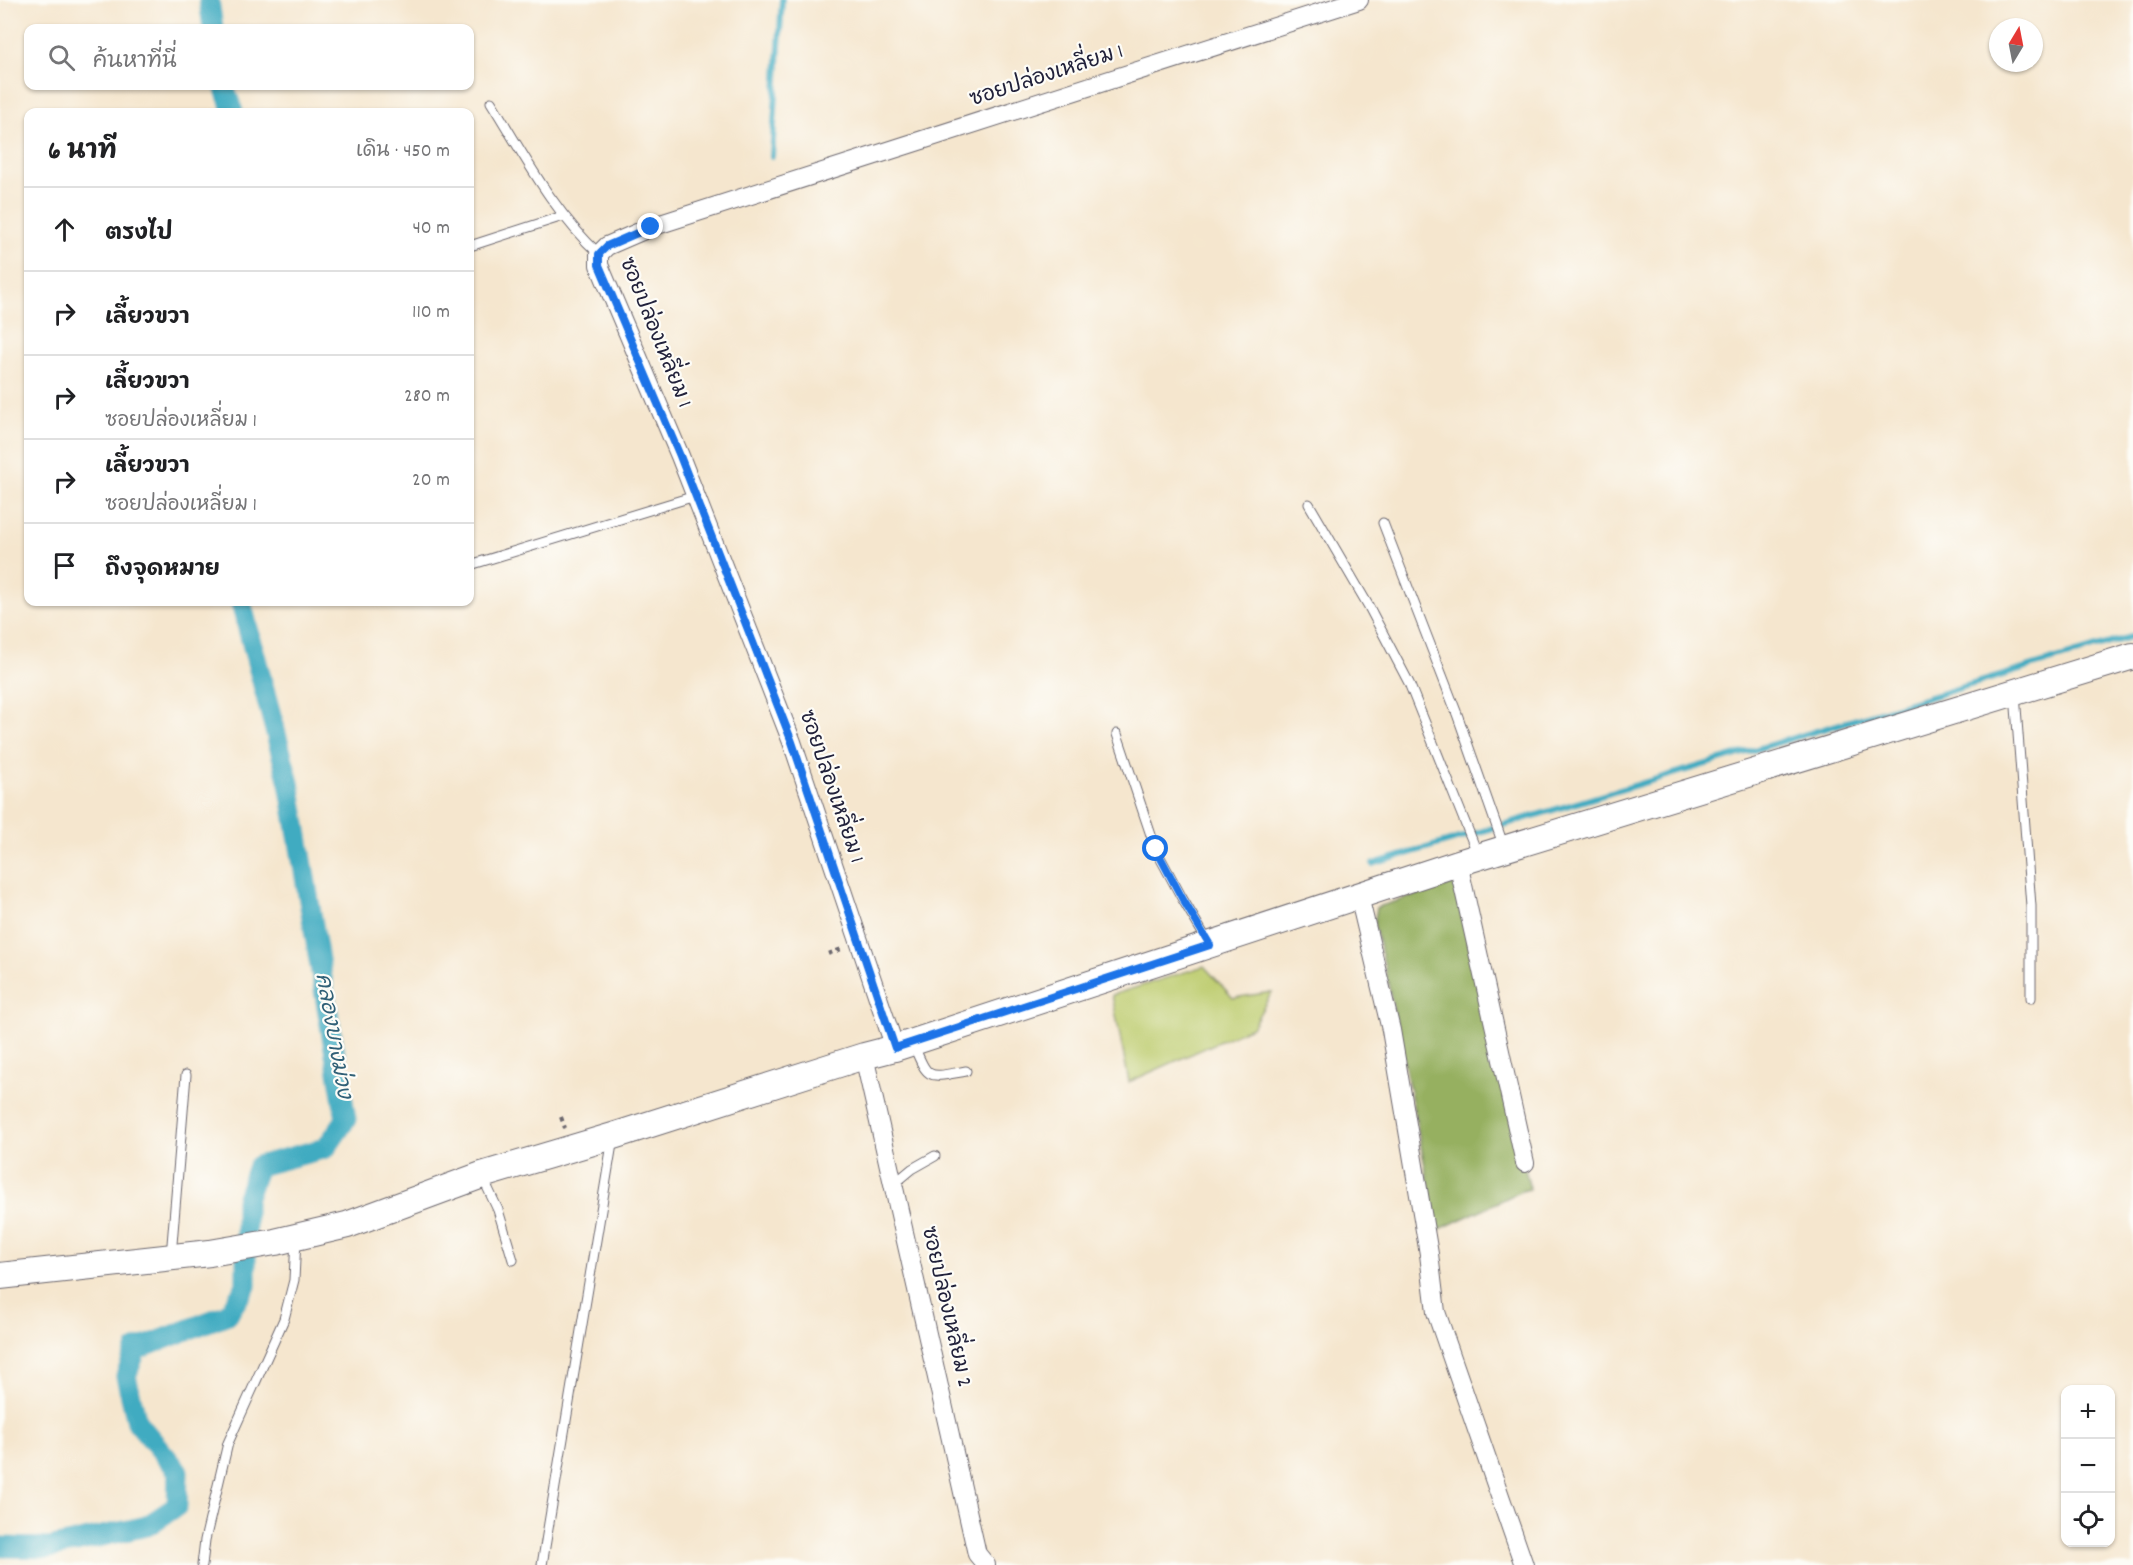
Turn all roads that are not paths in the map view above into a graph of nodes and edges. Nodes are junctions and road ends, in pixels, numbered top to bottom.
1 (1359, 0) edge
2 (491, 102) dead end
3 (563, 216) junction
4 (474, 245) edge
5 (599, 254) junction
6 (695, 496) junction
7 (1309, 504) dead end
8 (1383, 523) dead end
9 (474, 564) edge
10 (2133, 656) edge
11 (2015, 692) junction
12 (1117, 734) dead end
13 (1505, 849) junction
14 (1469, 860) junction
15 (1359, 896) junction
16 (1210, 945) junction
17 (2031, 998) dead end
18 (904, 1045) junction
19 (864, 1056) junction
20 (966, 1071) dead end
21 (186, 1075) dead end
22 (613, 1136) junction
23 (935, 1155) dead end
24 (1525, 1162) dead end
25 (482, 1175) junction
26 (894, 1184) junction
27 (286, 1239) junction
28 (171, 1256) junction
29 (513, 1260) dead end
30 (0, 1276) edge
31 (202, 1565) edge
32 (542, 1565) edge
33 (986, 1565) edge
34 (1524, 1565) edge

1 - 5 street, ซอยปล่องเหลี่ยม 1
2 - 3 lane
3 - 4 lane
3 - 5 lane
5 - 6 street, ซอยปล่องเหลี่ยม 1
6 - 9 lane
6 - 18 street, ซอยปล่องเหลี่ยม 1
7 - 14 lane
8 - 13 lane
10 - 11 street
11 - 13 street
11 - 17 lane
12 - 16 lane
13 - 14 street
14 - 15 street
14 - 24 street
15 - 16 street
15 - 34 street
16 - 18 street
18 - 19 street
18 - 20 lane
19 - 22 street
19 - 26 street, ซอยปล่องเหลี่ยม 2
21 - 28 lane
22 - 25 street
22 - 32 lane
23 - 26 lane
25 - 27 street
25 - 29 lane
26 - 33 street, ซอยปล่องเหลี่ยม 2
27 - 28 street
27 - 31 lane
28 - 30 street

